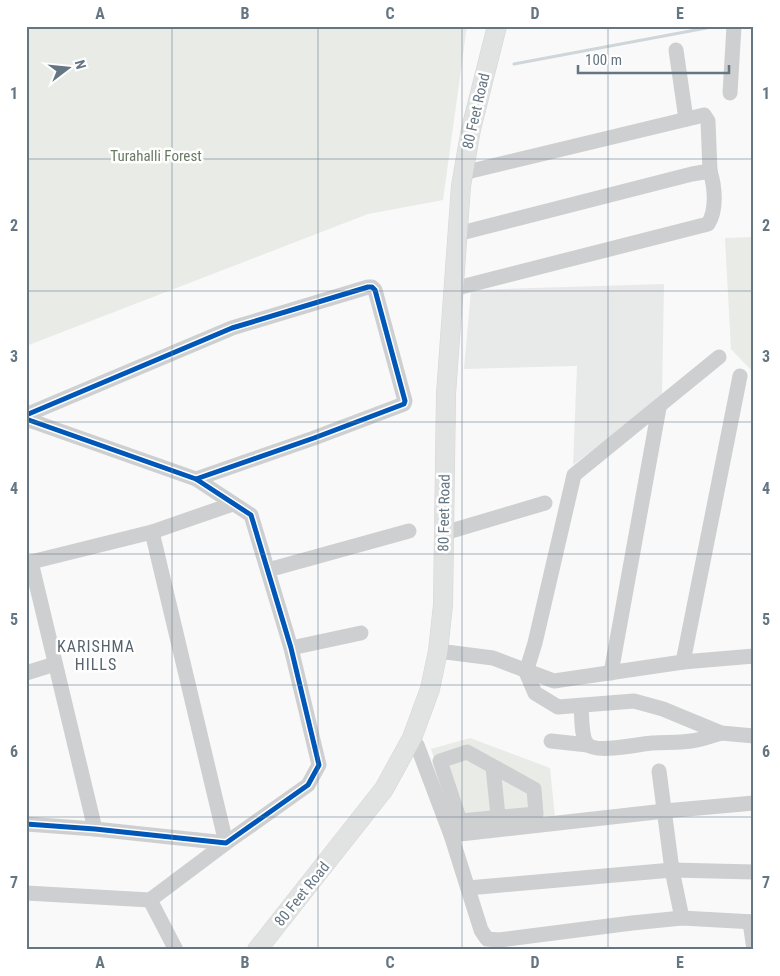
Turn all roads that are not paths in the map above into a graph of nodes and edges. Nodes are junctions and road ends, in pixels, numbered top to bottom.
1 (497, 26) edge
2 (505, 26) edge
3 (734, 26) edge
4 (676, 50) dead end
5 (730, 93) dead end
6 (686, 119) junction
7 (471, 171) junction
8 (710, 171) junction
9 (465, 232) junction
10 (461, 287) junction
11 (719, 357) dead end
12 (740, 376) dead end
13 (659, 408) junction
14 (26, 417) edge
15 (196, 479) junction
16 (545, 503) dead end
17 (232, 504) junction
18 (409, 531) dead end
19 (152, 532) junction
20 (448, 532) junction
21 (268, 570) junction
22 (361, 633) dead end
23 (291, 648) junction
24 (441, 652) junction
25 (754, 656) edge
26 (683, 662) junction
27 (55, 664) junction
28 (526, 672) junction
29 (26, 673) edge
30 (611, 673) junction
31 (581, 706) junction
32 (721, 734) junction
33 (754, 736) edge
34 (551, 741) dead end
35 (417, 745) junction
36 (588, 746) junction
37 (493, 767) junction
38 (659, 771) dead end
39 (754, 803) edge
40 (665, 811) junction
41 (499, 823) junction
42 (26, 824) edge
43 (95, 829) junction
44 (451, 835) junction
45 (226, 842) junction
46 (672, 870) junction
47 (754, 872) edge
48 (468, 888) junction
49 (26, 893) edge
50 (150, 900) junction
51 (682, 918) junction
52 (752, 922) edge
53 (753, 946) edge
54 (176, 950) edge
55 (258, 950) edge
56 (267, 950) edge

1 - 20 main road, 80 Feet Road
2 - 7 main road, 80 Feet Road
3 - 5 street
4 - 6 street
6 - 7 street
6 - 8 street
7 - 9 main road, 80 Feet Road
8 - 9 street
8 - 10 street
9 - 10 main road, 80 Feet Road
10 - 20 main road, 80 Feet Road
11 - 13 street
12 - 26 street
13 - 28 street
13 - 30 street
14 - 15 street
14 - 15 street
15 - 17 street
16 - 20 street
17 - 19 street
17 - 21 street
18 - 21 street
19 - 27 street
19 - 45 street
20 - 24 main road, 80 Feet Road
21 - 23 street
22 - 23 street
23 - 45 street
24 - 28 street
24 - 35 main road, 80 Feet Road
24 - 55 main road, 80 Feet Road
25 - 26 street
26 - 30 street
27 - 29 street
27 - 43 street
28 - 30 street
28 - 31 street
31 - 32 street
31 - 36 street
32 - 33 street
32 - 36 street
34 - 36 street
35 - 44 street
35 - 56 main road, 80 Feet Road
37 - 41 street
37 - 41 street
37 - 41 street
38 - 40 street
39 - 40 street
40 - 41 street
40 - 46 street
41 - 44 street
42 - 43 street
43 - 45 street
44 - 48 street
45 - 50 street
46 - 47 street
46 - 48 street
46 - 51 street
48 - 51 street
49 - 50 street
50 - 54 street
51 - 52 street
52 - 53 street

